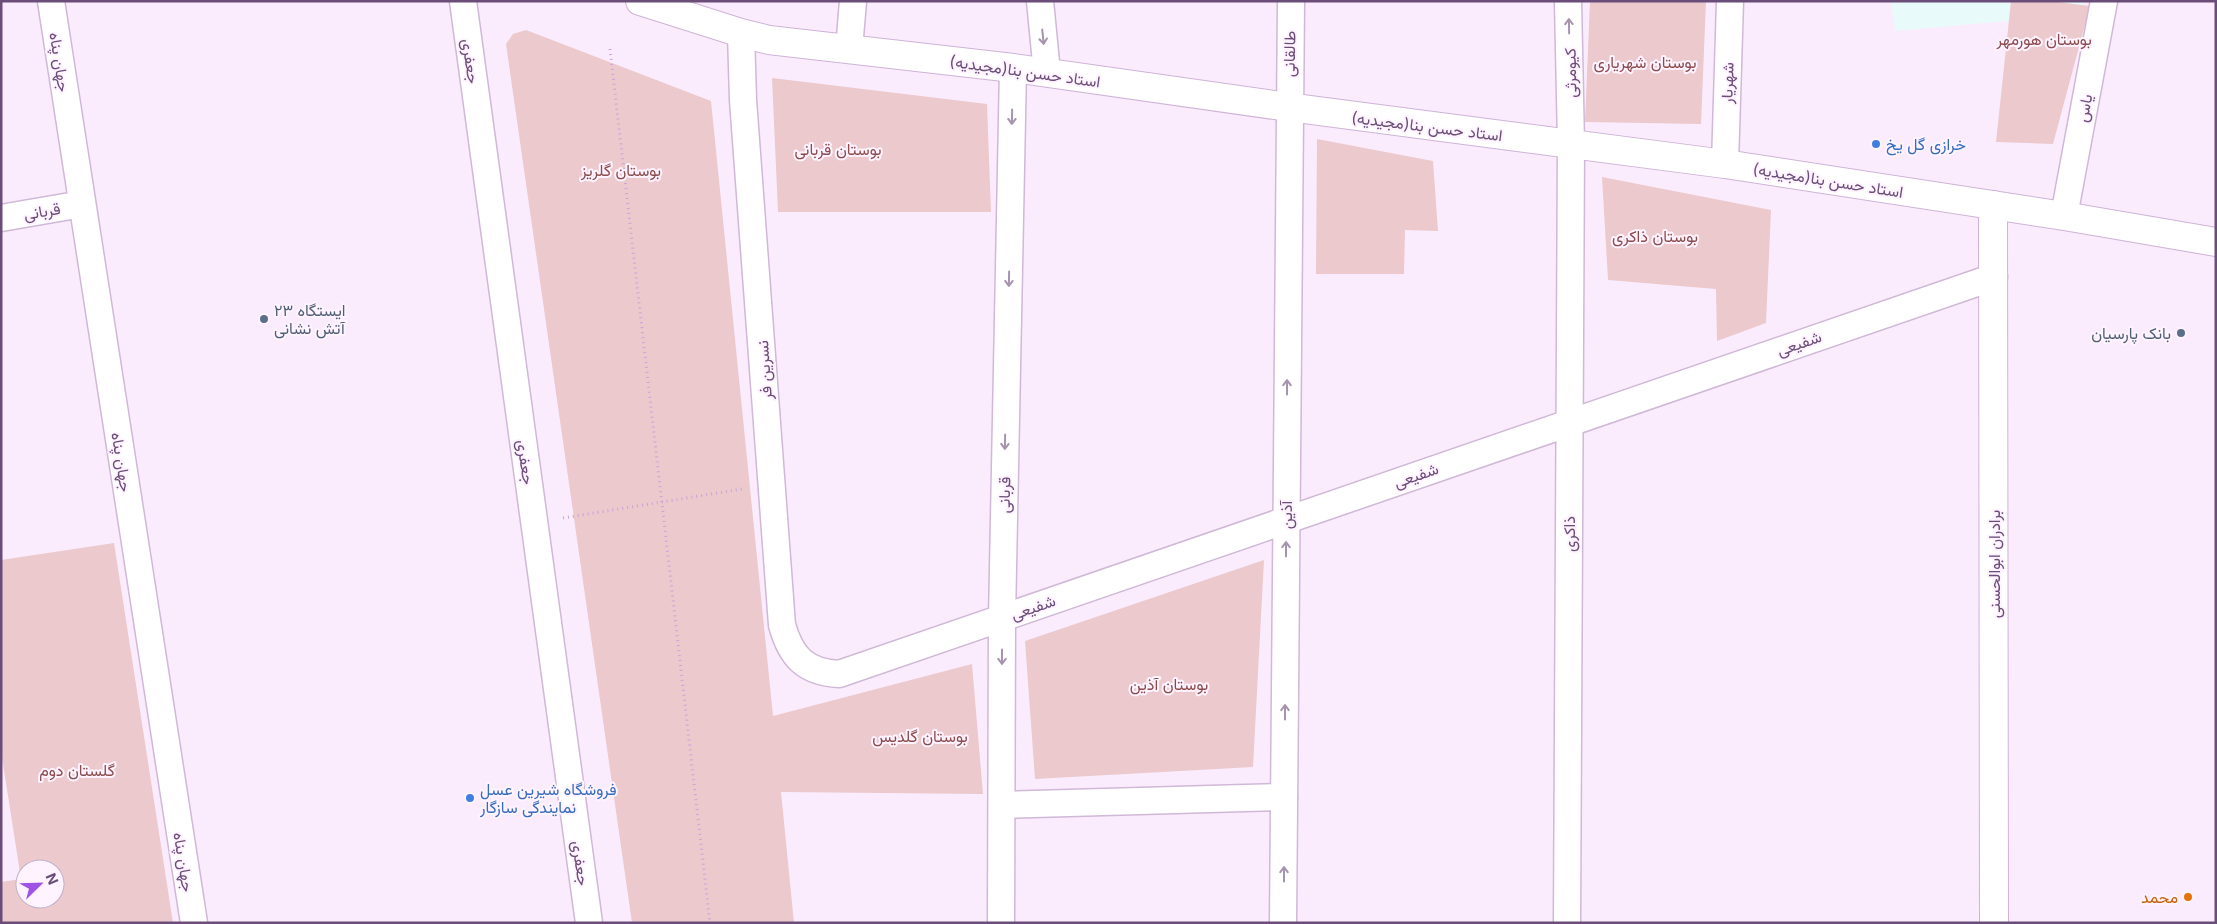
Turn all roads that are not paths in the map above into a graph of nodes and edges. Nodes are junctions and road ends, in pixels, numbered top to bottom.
1 (51, 1) edge
2 (462, 1) edge
3 (640, 1) edge
4 (853, 1) edge
5 (1040, 1) edge
6 (1291, 1) edge
7 (1568, 1) edge
8 (1730, 1) edge
9 (2104, 1) edge
10 (741, 34) junction
11 (849, 49) junction
12 (1013, 68) junction
13 (1047, 73) junction
14 (1288, 108) junction
15 (1571, 144) junction
16 (1725, 164) junction
17 (82, 204) junction
18 (1993, 205) junction
19 (2064, 216) junction
20 (1, 218) edge
21 (2215, 238) edge
22 (1994, 277) junction
23 (1570, 422) junction
24 (1286, 521) junction
25 (1002, 618) junction
26 (838, 674) joint
27 (1284, 796) junction
28 (1002, 805) junction
29 (194, 923) edge
30 (589, 923) edge
31 (1001, 923) edge
32 (1284, 923) edge
33 (1567, 923) edge
34 (1994, 923) edge

1 - 17 street, جهان پناه
2 - 30 street, جعفری
3 - 10 main road, استاد حسن بنا(مجیدیه)
4 - 11 street
5 -> 13 street
6 - 14 street, طالقانی
15 -> 7 street, کیومرثی
8 - 16 street, شهریار
9 - 19 street, یاس
10 - 11 main road, استاد حسن بنا(مجیدیه)
10 - 26 street, نسرین فر
11 - 12 main road, استاد حسن بنا(مجیدیه)
12 - 13 main road, استاد حسن بنا(مجیدیه)
12 -> 25 street, قربانی
13 - 14 main road, استاد حسن بنا(مجیدیه)
14 - 15 main road, استاد حسن بنا(مجیدیه)
24 -> 14 street, آذین
15 - 16 main road, استاد حسن بنا(مجیدیه)
15 - 23 street, ذاکری
16 - 18 main road, استاد حسن بنا(مجیدیه)
17 - 20 street, قربانی
17 - 29 street, جهان پناه
18 - 19 main road, استاد حسن بنا(مجیدیه)
18 - 22 main road, برادران ابوالحسنی
19 - 21 main road, استاد حسن بنا(مجیدیه)
22 - 23 street, شفیعی
22 - 34 main road, برادران ابوالحسنی
23 - 24 street, شفیعی
23 - 33 street, ذاکری
24 - 25 street, شفیعی
27 -> 24 street, آذین
25 - 26 street, شفیعی
25 -> 28 street, قربانی
27 - 28 street
32 -> 27 street, آذین
28 - 31 street, قربانی

